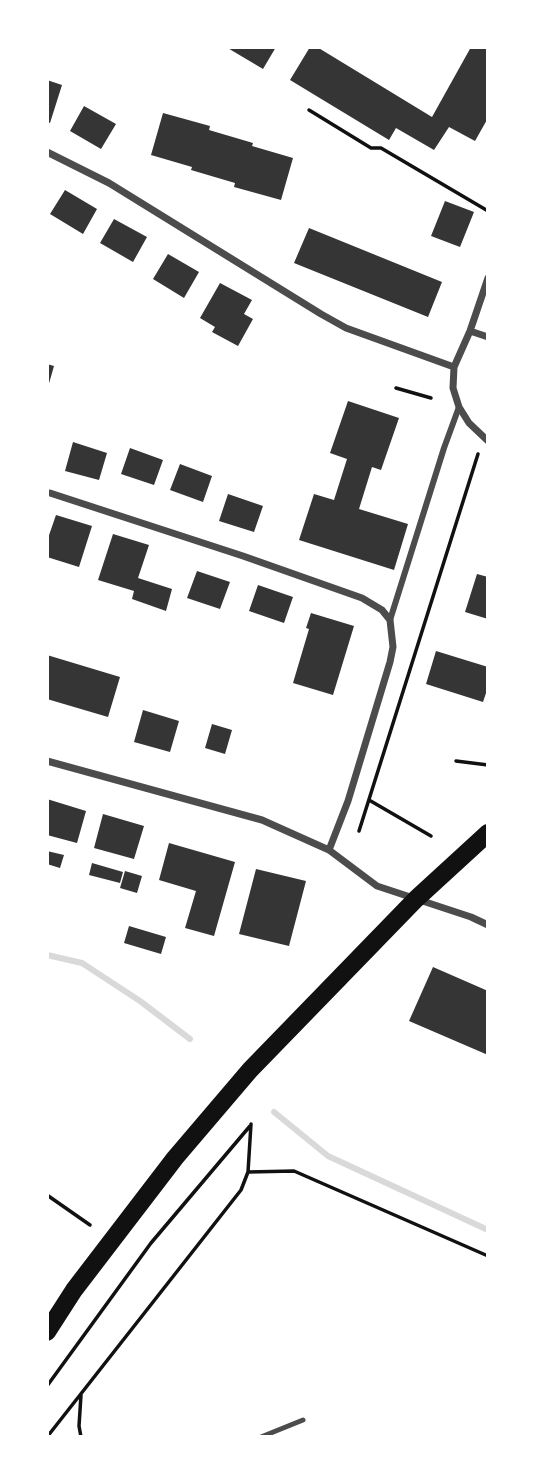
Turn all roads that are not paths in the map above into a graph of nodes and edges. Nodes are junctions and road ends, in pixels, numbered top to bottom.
1 (47, 152) edge
2 (488, 278) edge
3 (470, 331) junction
4 (488, 337) edge
5 (454, 367) junction
6 (459, 407) junction
7 (488, 441) edge
8 (50, 493) dead end
9 (390, 621) junction
10 (47, 761) edge
11 (488, 833) edge
12 (329, 850) junction
13 (416, 899) junction
14 (488, 925) edge
15 (47, 1332) edge
16 (303, 1420) dead end
17 (261, 1437) edge

1 - 5 street
2 - 3 street
3 - 4 street
3 - 5 street
5 - 6 street
6 - 7 street
6 - 9 street
8 - 9 street
9 - 12 street
10 - 12 street
11 - 13 main road
12 - 13 street
13 - 14 street
13 - 15 main road
16 - 17 lane

